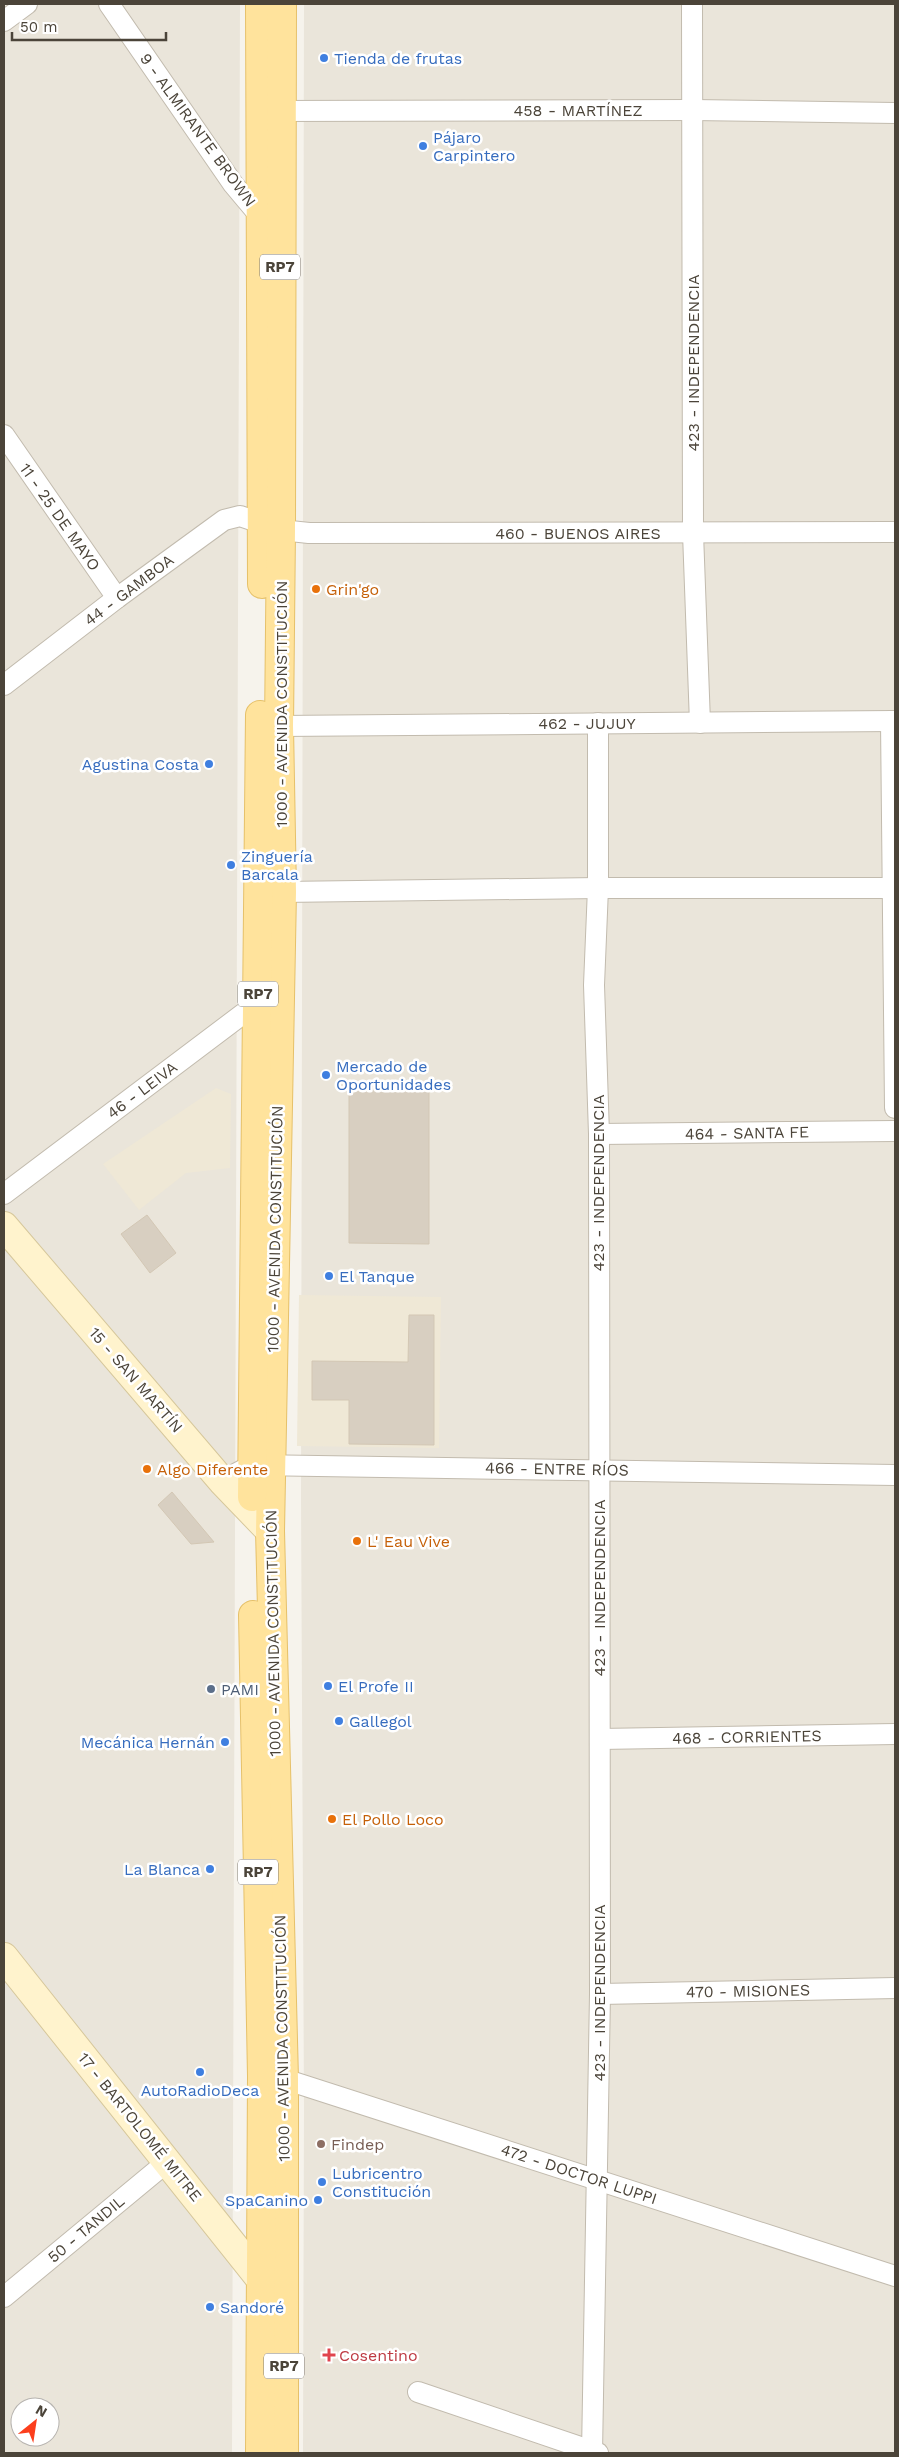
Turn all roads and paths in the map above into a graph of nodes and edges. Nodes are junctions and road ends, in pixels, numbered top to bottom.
1 (27, 4) edge
2 (109, 4) edge
3 (260, 4) edge
4 (282, 4) edge
5 (692, 4) edge
6 (4, 21) edge
7 (693, 110) junction
8 (271, 111) junction
9 (895, 113) edge
10 (270, 215) junction
11 (4, 435) edge
12 (272, 527) junction
13 (895, 532) edge
14 (693, 533) junction
15 (117, 598) junction
16 (4, 685) edge
17 (893, 721) edge
18 (598, 723) junction
19 (700, 723) junction
20 (279, 726) junction
21 (598, 888) junction
22 (893, 888) junction
23 (282, 892) junction
24 (280, 986) junction
25 (258, 1003) junction
26 (895, 1108) edge
27 (895, 1131) edge
28 (599, 1134) junction
29 (4, 1194) edge
30 (4, 1226) edge
31 (261, 1465) junction
32 (599, 1469) junction
33 (895, 1475) edge
34 (222, 1481) junction
35 (252, 1512) junction
36 (270, 1531) junction
37 (895, 1734) edge
38 (600, 1739) junction
39 (4, 1957) edge
40 (895, 1988) edge
41 (600, 1994) junction
42 (273, 2077) junction
43 (167, 2162) junction
44 (597, 2180) junction
45 (895, 2276) edge
46 (273, 2280) junction
47 (4, 2297) edge
48 (418, 2392) dead end
49 (260, 2453) edge
50 (284, 2453) edge
51 (594, 2453) edge

1 - 6 street
2 - 10 street, 9 - ALMIRANTE BROWN
3 - 8 main road, 1000 - AVENIDA CONSTITUCIÓN / RP7
4 - 8 main road, 1000 - AVENIDA CONSTITUCIÓN / RP7
5 - 7 street, 423 - INDEPENDENCIA
7 - 8 street, 458 - MARTÍNEZ
7 - 9 street, 458 - MARTÍNEZ
7 - 14 street, 423 - INDEPENDENCIA
8 - 10 main road, 1000 - AVENIDA CONSTITUCIÓN / RP7
10 - 12 main road, 1000 - AVENIDA CONSTITUCIÓN / RP7
11 - 15 street, 11 - 25 DE MAYO
12 - 14 street, 460 - BUENOS AIRES
12 - 15 street, 44 - GAMBOA
12 - 20 main road, 1000 - AVENIDA CONSTITUCIÓN / RP7
12 - 25 main road, 1000 - AVENIDA CONSTITUCIÓN / RP7
13 - 14 street, 460 - BUENOS AIRES
14 - 19 street, 423 - INDEPENDENCIA
15 - 16 street, 44 - GAMBOA
17 - 19 street, 462 - JUJUY
17 - 22 street
18 - 19 street, 462 - JUJUY
18 - 20 street, 462 - JUJUY
18 - 21 street, 423 - INDEPENDENCIA
20 - 23 main road, 1000 - AVENIDA CONSTITUCIÓN / RP7
21 - 22 street
21 - 23 street
21 - 28 street, 423 - INDEPENDENCIA
22 - 26 street
23 - 24 main road, 1000 - AVENIDA CONSTITUCIÓN / RP7
24 - 25 street, 46 - LEIVA
24 - 31 main road, 1000 - AVENIDA CONSTITUCIÓN / RP7
25 - 29 street, 46 - LEIVA
25 - 31 main road, 1000 - AVENIDA CONSTITUCIÓN / RP7
27 - 28 street, 464 - SANTA FE
28 - 32 street, 423 - INDEPENDENCIA
30 - 34 street, 15 - SAN MARTÍN
31 - 32 street, 466 - ENTRE RÍOS
31 - 34 street, 466 - ENTRE RÍOS
31 - 35 main road, 1000 - AVENIDA CONSTITUCIÓN / RP7
31 - 36 main road, 1000 - AVENIDA CONSTITUCIÓN / RP7
32 - 33 street, 466 - ENTRE RÍOS
32 - 38 street, 423 - INDEPENDENCIA
34 - 35 street, 15 - SAN MARTÍN
35 - 36 street, 15 - SAN MARTÍN
35 - 42 main road, 1000 - AVENIDA CONSTITUCIÓN / RP7
36 - 42 main road, 1000 - AVENIDA CONSTITUCIÓN / RP7
37 - 38 street, 468 - CORRIENTES
38 - 41 street, 423 - INDEPENDENCIA
39 - 43 street, 17 - BARTOLOMÉ MITRE
40 - 41 street, 470 - MISIONES
41 - 44 street, 423 - INDEPENDENCIA
42 - 44 street, 472 - DOCTOR LUPPI
42 - 46 main road, 1000 - AVENIDA CONSTITUCIÓN / RP7
43 - 46 street, 17 - BARTOLOMÉ MITRE
43 - 47 street, 50 - TANDIL
44 - 45 street, 472 - DOCTOR LUPPI
44 - 51 street, 423 - INDEPENDENCIA
46 - 49 main road, 1000 - AVENIDA CONSTITUCIÓN / RP7
46 - 50 main road, 1000 - AVENIDA CONSTITUCIÓN / RP7
48 - 51 street

